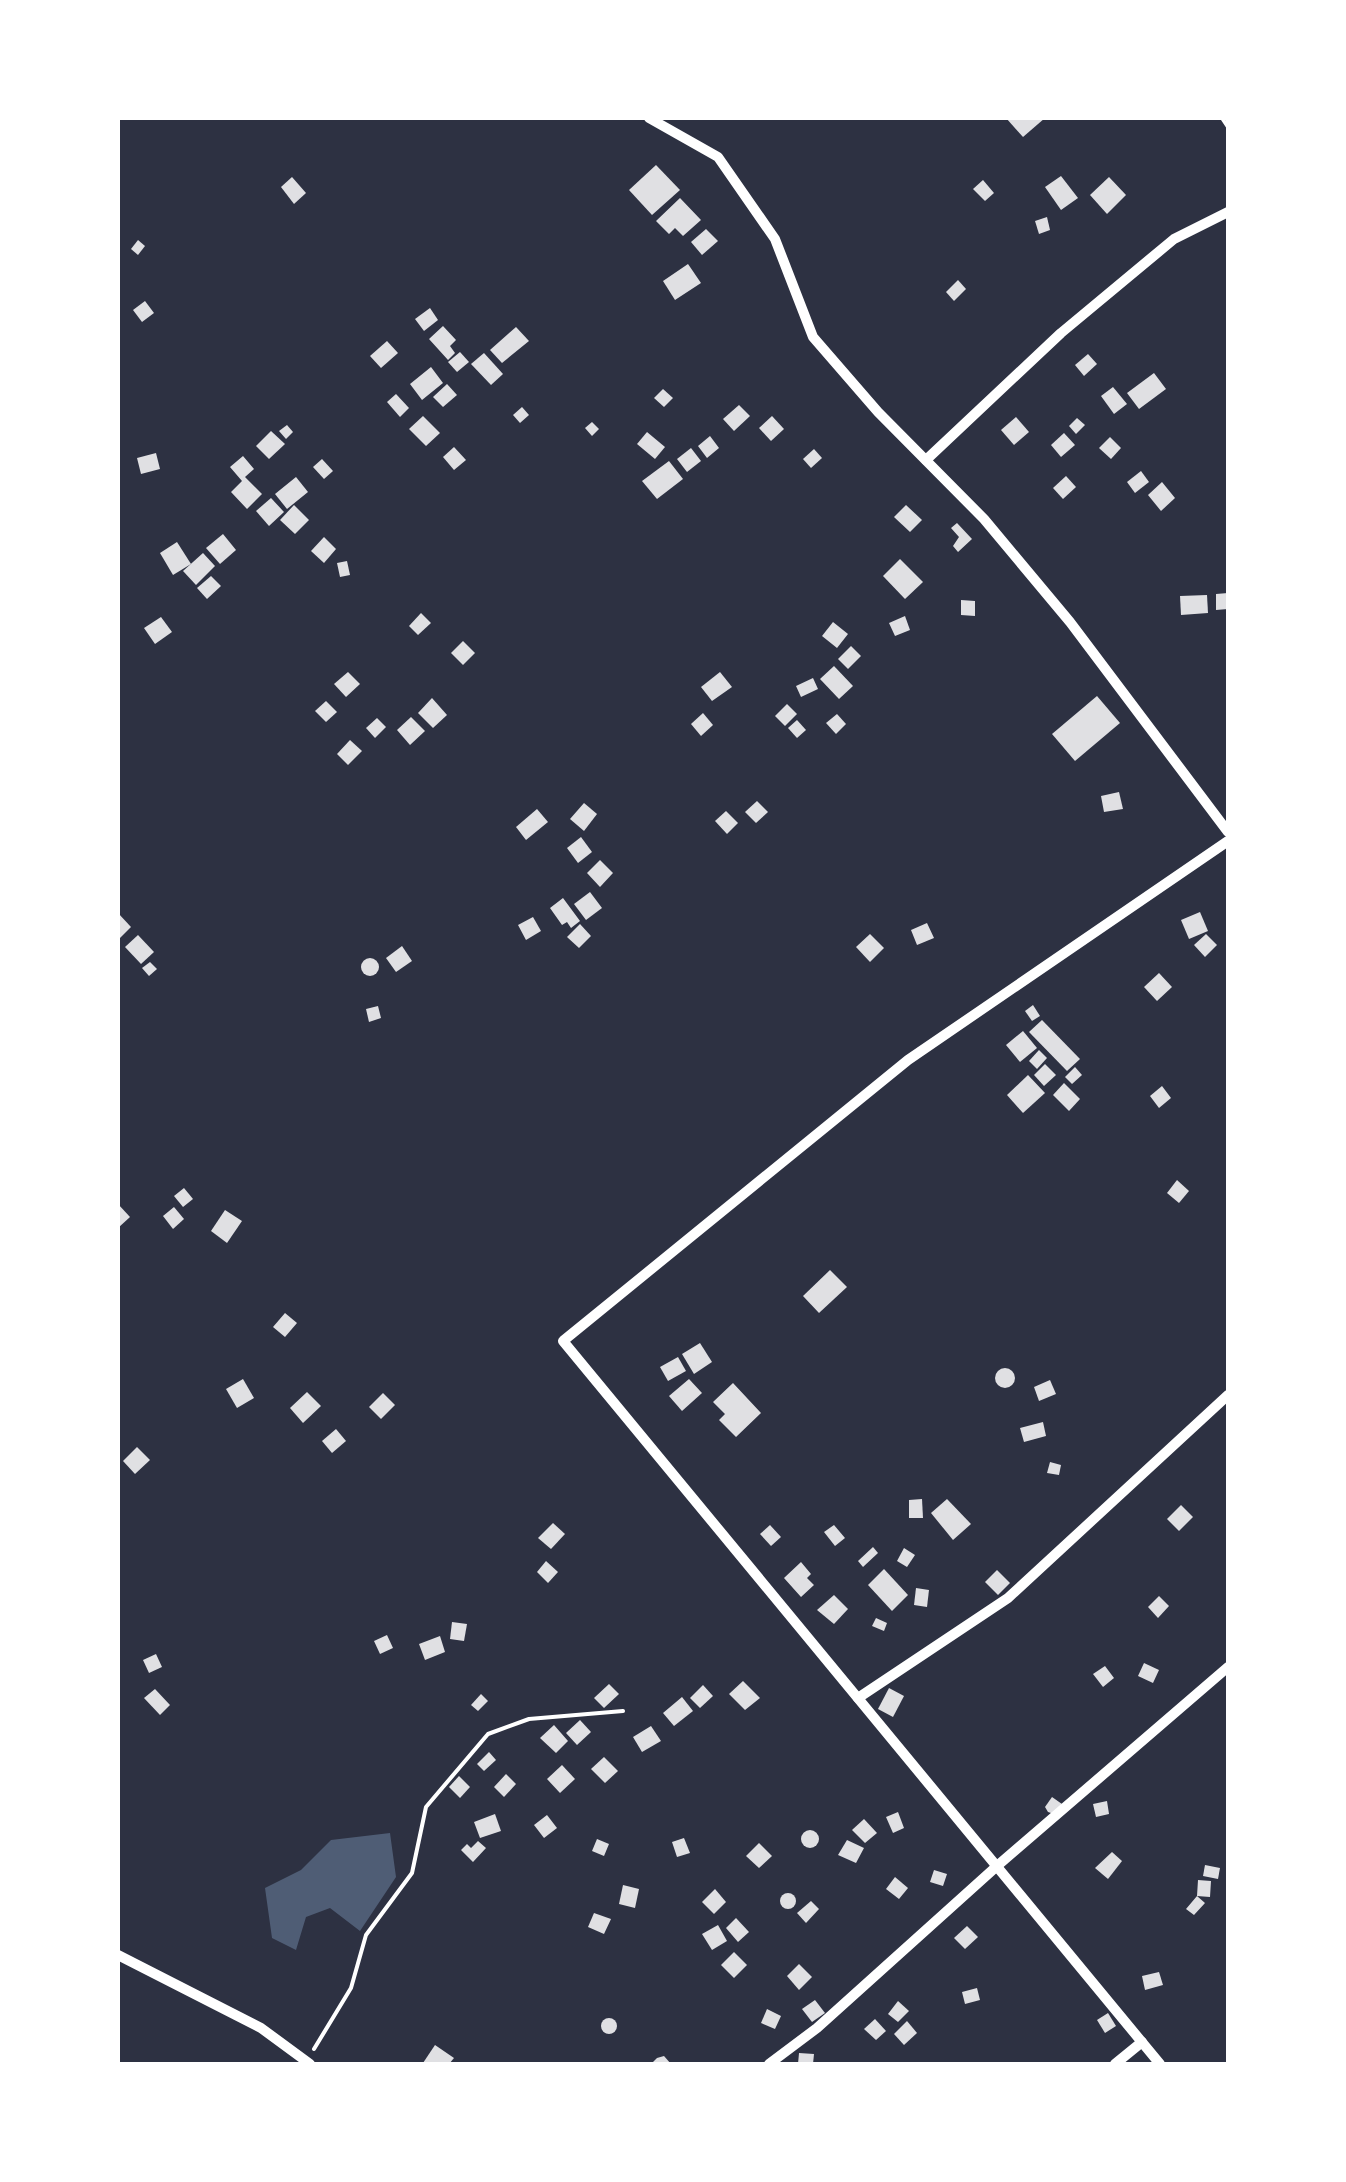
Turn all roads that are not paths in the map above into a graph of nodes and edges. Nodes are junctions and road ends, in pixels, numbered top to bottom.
1 (649, 118) edge
2 (1228, 212) edge
3 (926, 460) junction
4 (1228, 832) edge
5 (1228, 840) edge
6 (1228, 1395) edge
7 (1228, 1667) edge
8 (858, 1698) junction
9 (996, 1866) junction
10 (118, 1956) edge
11 (1142, 2042) junction
12 (308, 2063) edge
13 (769, 2064) edge
14 (1115, 2064) edge
15 (1160, 2064) edge

1 - 3 street
2 - 3 street
3 - 4 street
5 - 8 street
6 - 8 street
7 - 9 street
8 - 9 street
9 - 11 street
9 - 13 street
10 - 12 street
11 - 14 street
11 - 15 street

